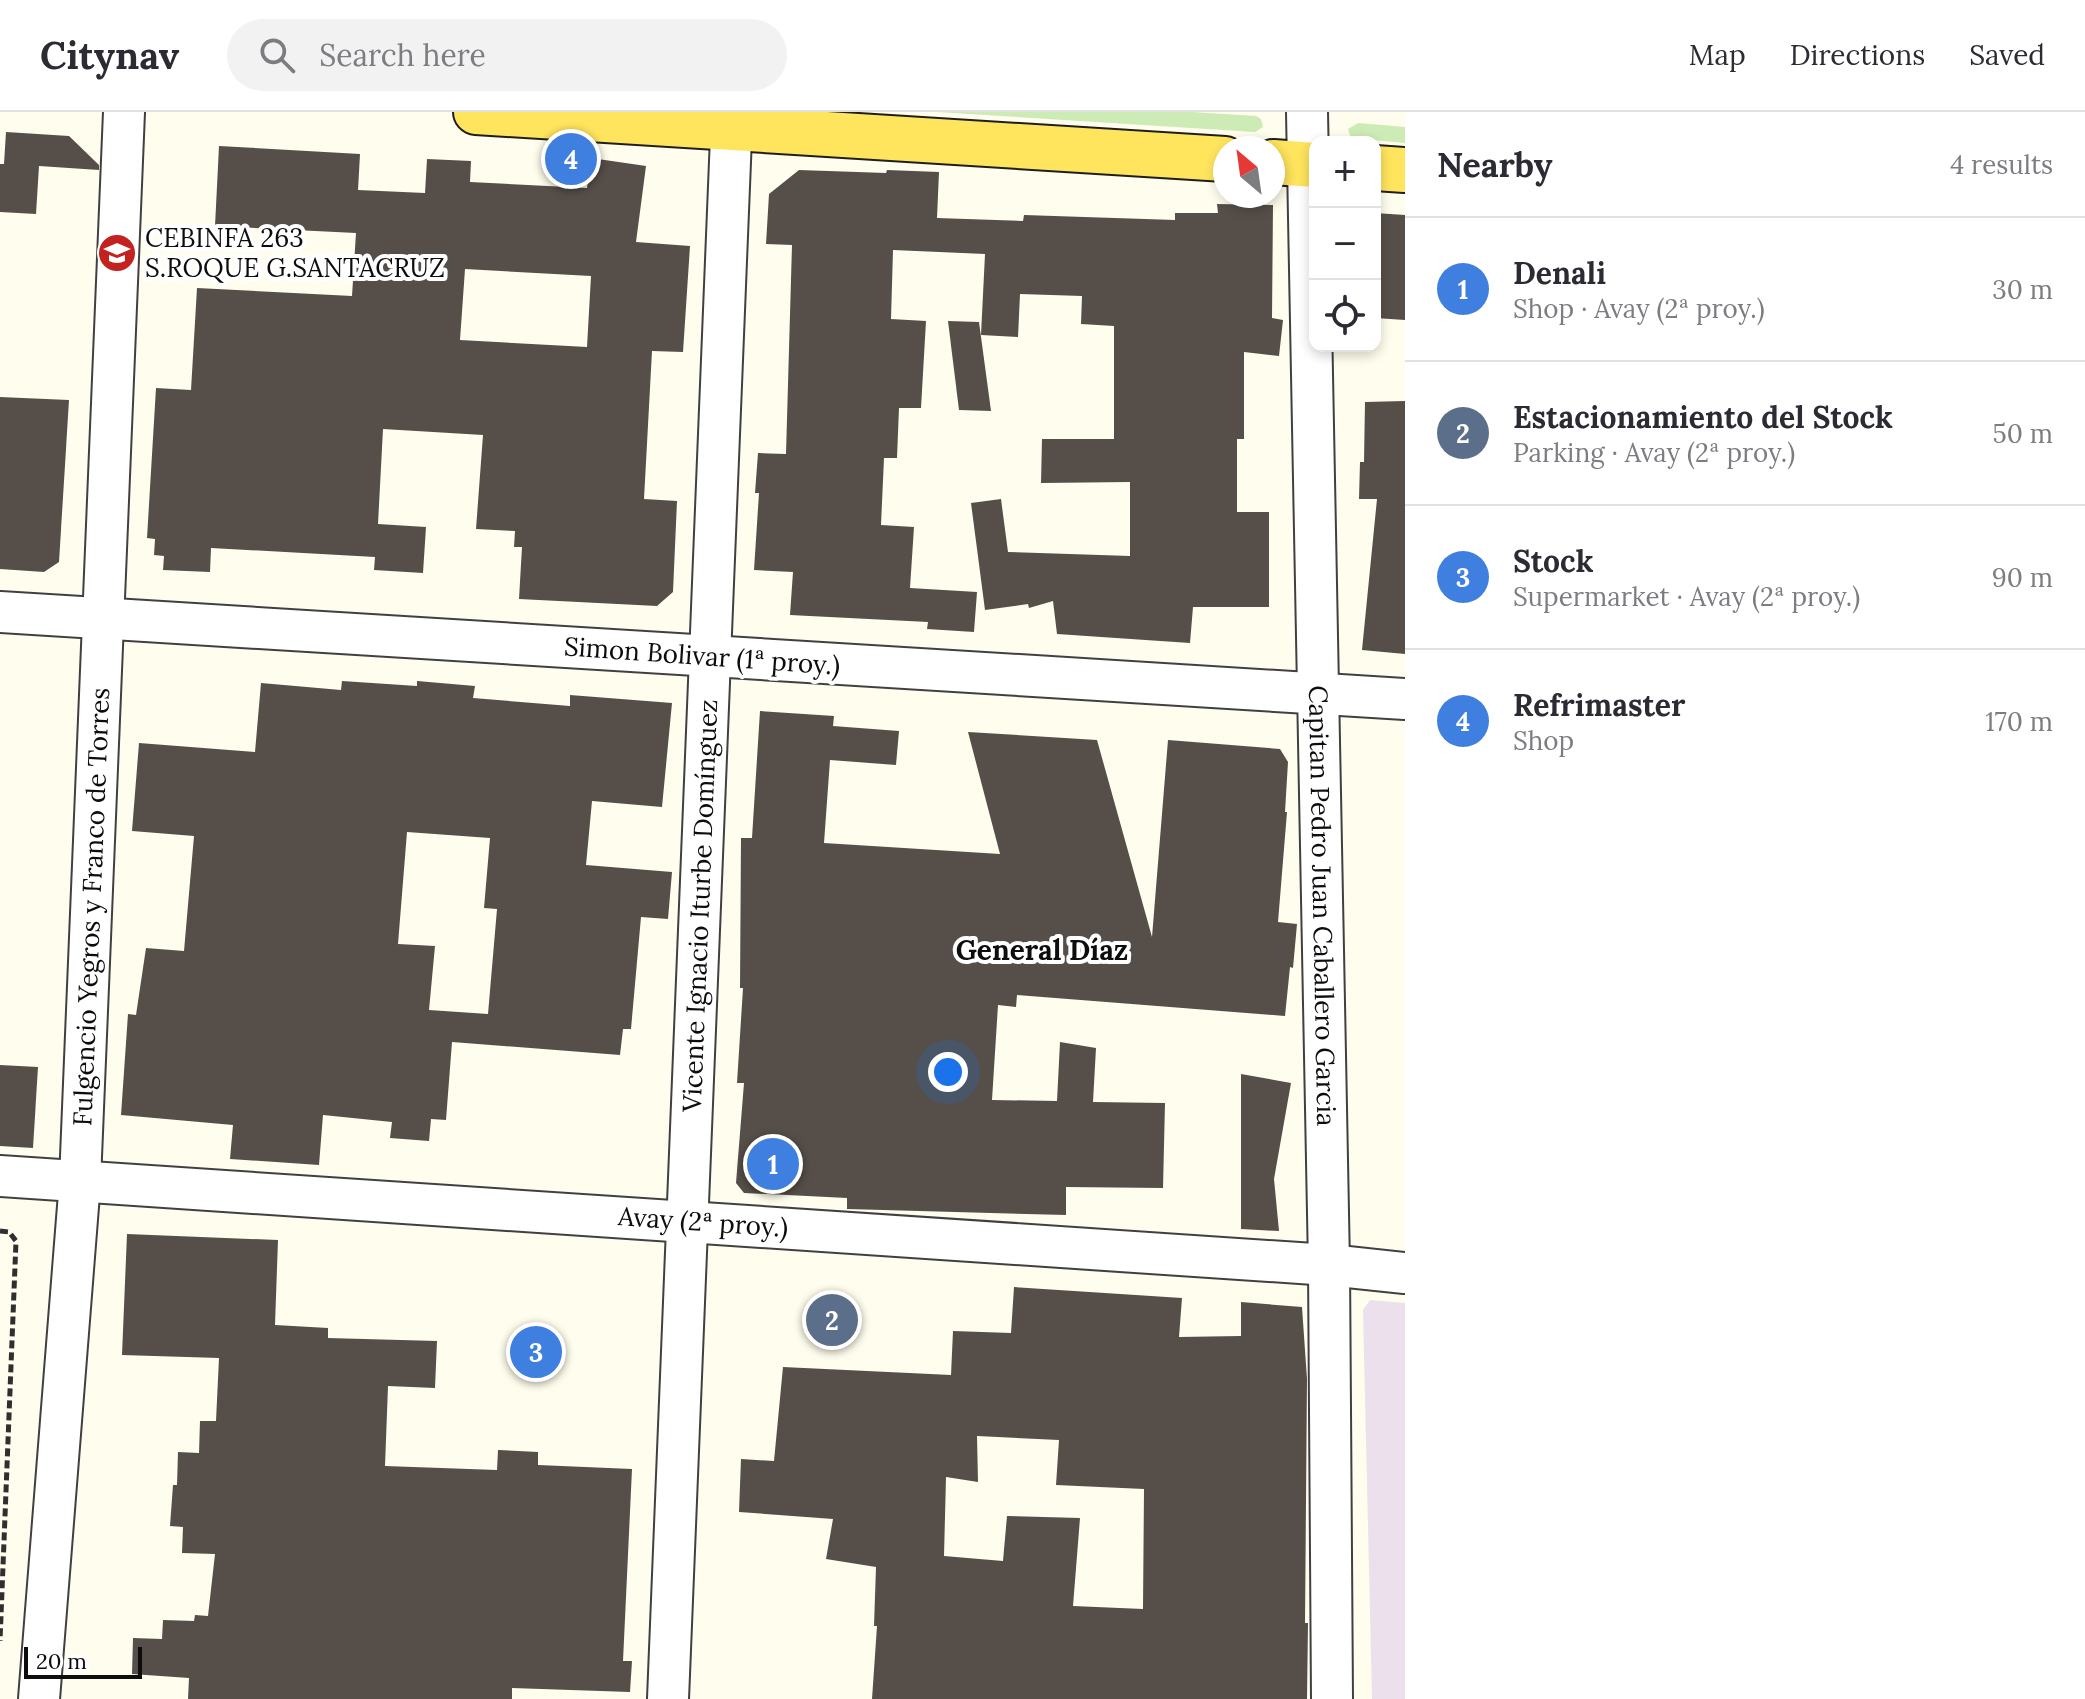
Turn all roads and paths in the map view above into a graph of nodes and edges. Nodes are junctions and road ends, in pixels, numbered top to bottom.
1 (124, 112) edge
2 (476, 112) edge
3 (1307, 112) edge
4 (732, 120) edge
5 (1213, 158) edge
6 (1299, 164) edge
7 (1381, 168) edge
8 (1405, 170) edge
9 (0, 612) edge
10 (103, 620) junction
11 (710, 657) junction
12 (1318, 694) junction
13 (1405, 699) edge
14 (0, 1176) edge
15 (80, 1181) junction
16 (688, 1221) junction
17 (0, 1231) edge
18 (1329, 1265) junction
19 (1405, 1273) edge
20 (0, 1646) edge
21 (39, 1699) edge
22 (668, 1699) edge
23 (1332, 1699) edge

1 - 10 street, Fulgencio Yegros y Franco de Torres
2 - 4 main road
3 - 6 street, Capitan Pedro Juan Caballero Garcia
4 - 5 main road
4 - 11 street, Vicente Ignacio Iturbe Domínguez
6 - 12 street, Capitan Pedro Juan Caballero Garcia
7 - 8 main road
9 - 10 street, Simon Bolivar (1ª proy.)
10 - 11 street, Simon Bolivar (1ª proy.)
10 - 15 street, Fulgencio Yegros y Franco de Torres
11 - 12 street, Simon Bolivar (1ª proy.)
11 - 16 street, Vicente Ignacio Iturbe Domínguez
12 - 13 street, Simon Bolivar (1ª proy.)
12 - 18 street, Capitan Pedro Juan Caballero Garcia
14 - 15 street, Avay (2ª proy.)
15 - 16 street, Avay (2ª proy.)
15 - 21 street, Fulgencio Yegros y Franco de Torres
16 - 18 street, Avay (2ª proy.)
16 - 22 street, Vicente Ignacio Iturbe Domínguez
17 - 20 path
18 - 19 street, Avay (2ª proy.)
18 - 23 street, Capitan Pedro Juan Caballero Garcia

